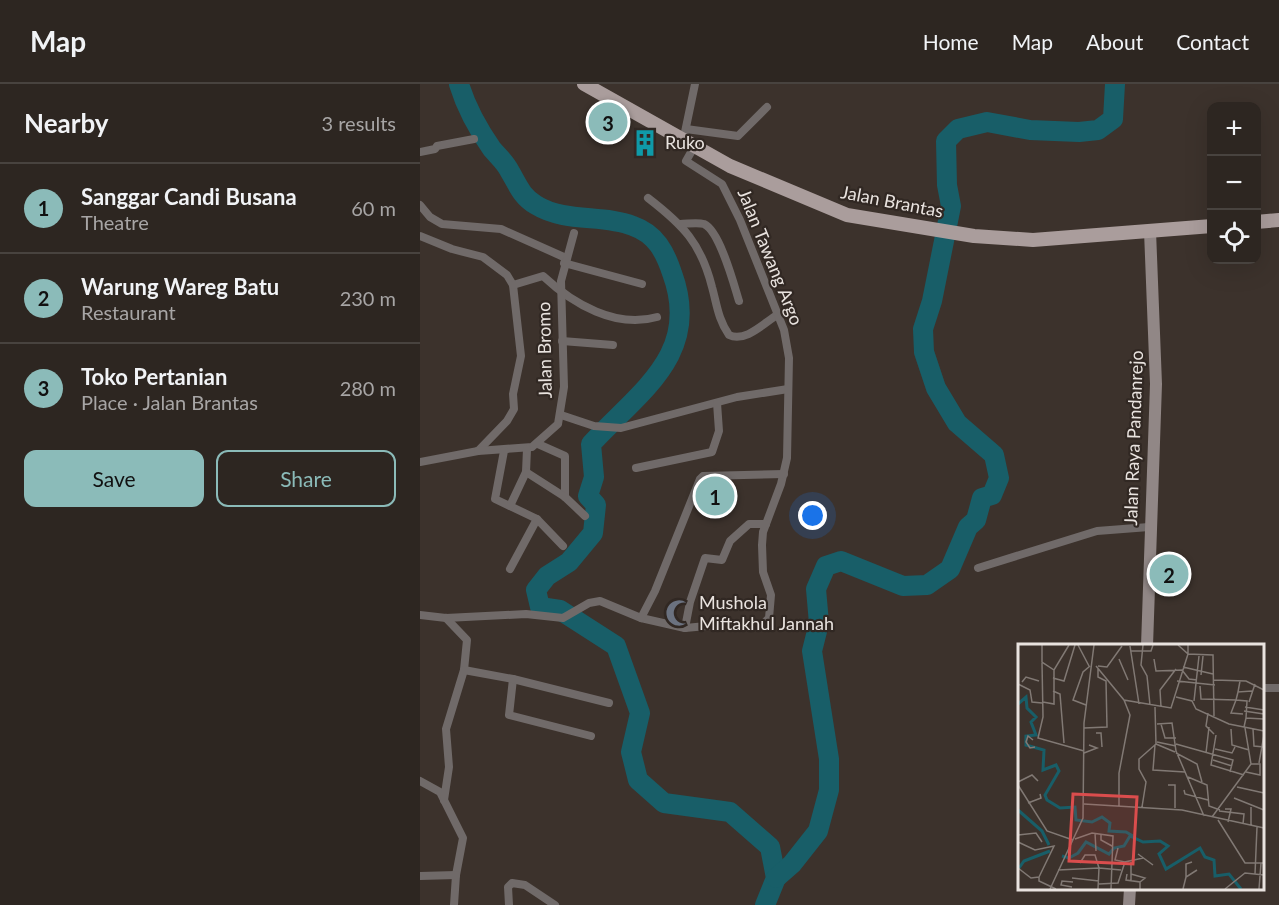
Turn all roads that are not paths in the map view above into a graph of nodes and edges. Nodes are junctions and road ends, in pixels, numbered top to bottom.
1 (584, 84) edge
2 (695, 84) edge
3 (767, 107) dead end
4 (474, 139) dead end
5 (688, 139) junction
6 (420, 152) edge
7 (648, 198) dead end
8 (420, 205) edge
9 (1279, 220) edge
10 (1261, 222) edge
11 (680, 224) junction
12 (1207, 226) edge
13 (1150, 231) junction
14 (574, 233) dead end
15 (420, 236) edge
16 (565, 260) junction
17 (642, 284) dead end
18 (513, 285) junction
19 (560, 292) junction
20 (739, 301) dead end
21 (777, 315) junction
22 (657, 317) dead end
23 (562, 341) junction
24 (613, 345) dead end
25 (788, 389) junction
26 (717, 403) junction
27 (561, 415) junction
28 (538, 444) junction
29 (526, 449) junction
30 (478, 451) junction
31 (504, 451) junction
32 (420, 462) edge
33 (636, 468) dead end
34 (526, 472) junction
35 (784, 474) junction
36 (565, 497) junction
37 (510, 506) junction
38 (585, 516) dead end
39 (537, 519) junction
40 (766, 524) junction
41 (1149, 527) junction
42 (563, 546) dead end
43 (978, 568) dead end
44 (510, 569) dead end
45 (420, 615) edge
46 (446, 618) junction
47 (641, 618) junction
48 (686, 628) junction
49 (1147, 644) edge
50 (464, 670) junction
51 (513, 679) junction
52 (609, 703) dead end
53 (591, 736) dead end
54 (420, 781) edge
55 (444, 800) junction
56 (456, 875) junction
57 (420, 876) edge
58 (1130, 890) edge
59 (454, 905) edge
60 (509, 905) edge
61 (555, 905) edge
62 (1129, 905) edge

1 - 5 main road, Jalan Brantas
2 - 5 street
3 - 5 street
4 - 6 street
5 - 13 main road, Jalan Brantas
5 - 21 street, Jalan Tawang Argo
7 - 11 street
8 - 16 street
9 - 10 main road
11 - 20 street
11 - 21 street
12 - 13 main road, Jalan Brantas
13 - 41 main road, Jalan Raya Pandanrejo
14 - 16 street, Jalan Bromo
15 - 18 street
16 - 17 street
16 - 19 street, Jalan Bromo
18 - 19 street
18 - 30 street
19 - 22 street
19 - 23 street, Jalan Bromo
21 - 25 street, Jalan Tawang Argo
23 - 24 street
23 - 27 street, Jalan Bromo
25 - 26 street, Jalan Bromo
25 - 35 street, Jalan Tawang Argo
26 - 27 street, Jalan Bromo
26 - 33 street
27 - 28 street
28 - 29 street
28 - 36 street
29 - 31 street
29 - 34 street
30 - 31 street
30 - 32 street
31 - 37 street
34 - 36 street
34 - 37 street
35 - 40 street, Jalan Tawang Argo
35 - 47 street
36 - 38 street
37 - 39 street
39 - 42 street
39 - 44 street
40 - 48 street
40 - 48 street, Jalan Tawang Argo
41 - 43 street
41 - 49 main road, Jalan Raya Pandanrejo
45 - 46 street
46 - 47 street, Jalan Tawang Argo
46 - 50 street
47 - 48 street, Jalan Tawang Argo
50 - 51 street
50 - 55 street
51 - 52 street
51 - 53 street
54 - 55 street
55 - 56 street
56 - 57 street
56 - 59 street
58 - 62 main road
60 - 61 street

